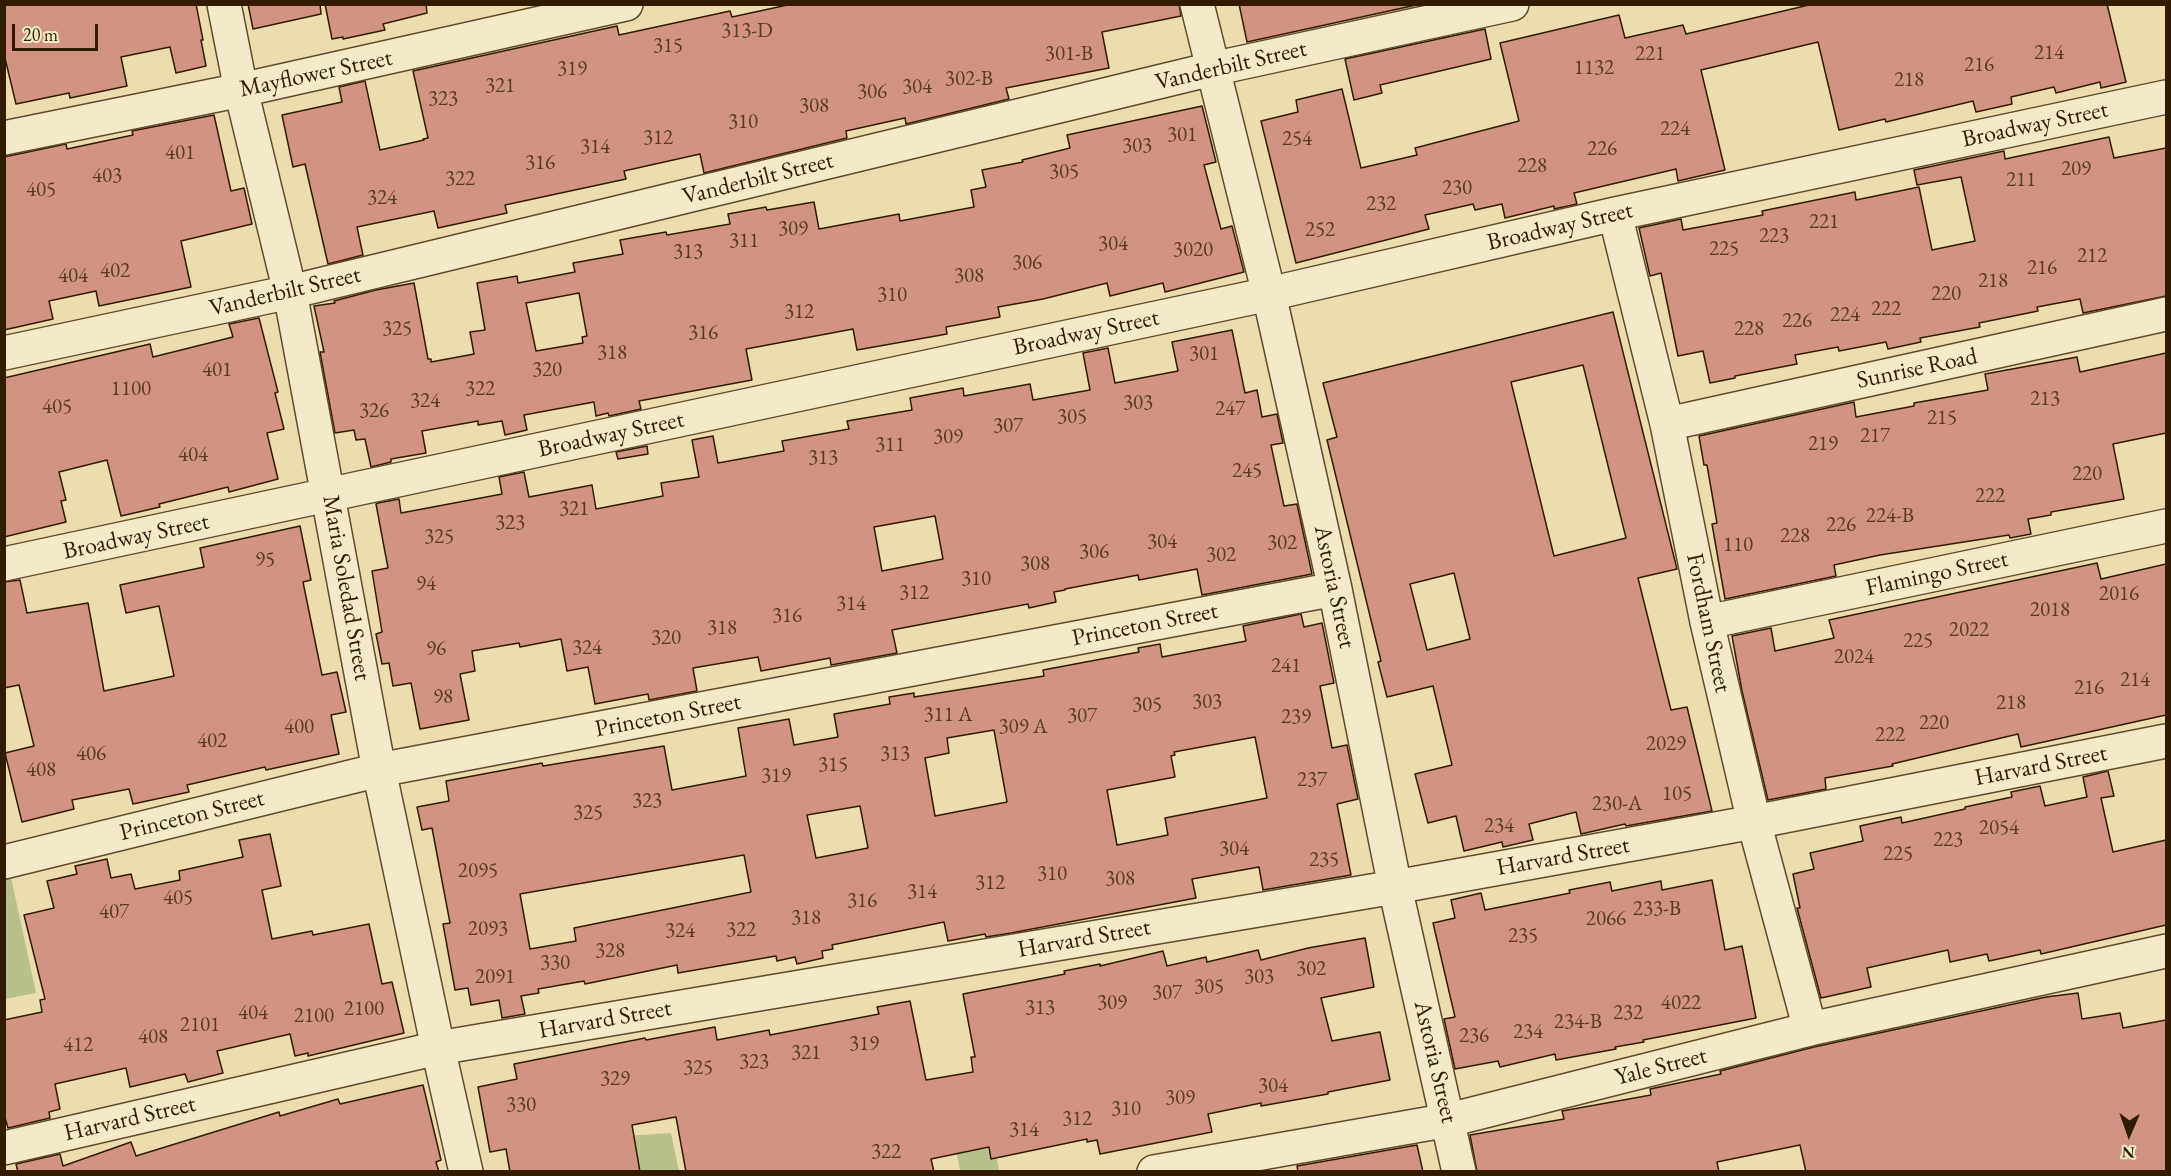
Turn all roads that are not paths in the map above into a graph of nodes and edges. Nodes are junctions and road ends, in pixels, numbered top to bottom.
1 (224, 4) edge
2 (626, 4) edge
3 (1197, 4) edge
4 (1512, 4) edge
5 (1212, 69) junction
6 (241, 90) junction
7 (2166, 97) edge
8 (4, 138) edge
9 (1615, 214) junction
10 (290, 292) junction
11 (1269, 294) junction
12 (2166, 314) edge
13 (4, 354) edge
14 (1667, 424) junction
15 (329, 496) junction
16 (2166, 526) edge
17 (4, 564) edge
18 (1335, 589) junction
19 (1707, 622) junction
20 (2166, 741) edge
21 (379, 770) junction
22 (1754, 822) junction
23 (4, 862) edge
24 (1395, 887) junction
25 (2166, 951) edge
26 (1810, 1029) junction
27 (438, 1048) junction
28 (1449, 1120) junction
29 (4, 1148) edge
30 (466, 1172) edge
31 (1154, 1172) edge
32 (1459, 1172) edge

1 - 6 street, Maria Soledad Street
2 - 6 street, Mayflower Street
3 - 5 street, Astoria Street
4 - 5 street, Vanderbilt Street
5 - 10 street, Vanderbilt Street
5 - 11 street, Astoria Street
6 - 8 street, Mayflower Street
6 - 10 street, Maria Soledad Street
7 - 9 street, Broadway Street
9 - 11 street, Broadway Street
9 - 14 street, Fordham Street
10 - 13 street, Vanderbilt Street
10 - 15 street, Maria Soledad Street
11 - 15 street, Broadway Street
11 - 18 street, Astoria Street
12 - 14 street, Sunrise Road
14 - 19 street, Fordham Street
15 - 17 street, Broadway Street
15 - 21 street, Maria Soledad Street
16 - 19 street, Flamingo Street
18 - 21 street, Princeton Street
18 - 24 street, Astoria Street
19 - 22 street, Fordham Street
20 - 22 street, Harvard Street
21 - 23 street, Princeton Street
21 - 27 street, Maria Soledad Street
22 - 24 street, Harvard Street
22 - 26 street, Fordham Street
24 - 27 street, Harvard Street
24 - 28 street, Astoria Street
25 - 26 street, Yale Street
26 - 28 street, Yale Street
27 - 29 street, Harvard Street
27 - 30 street, Maria Soledad Street
28 - 31 street, Yale Street
28 - 32 street, Astoria Street

